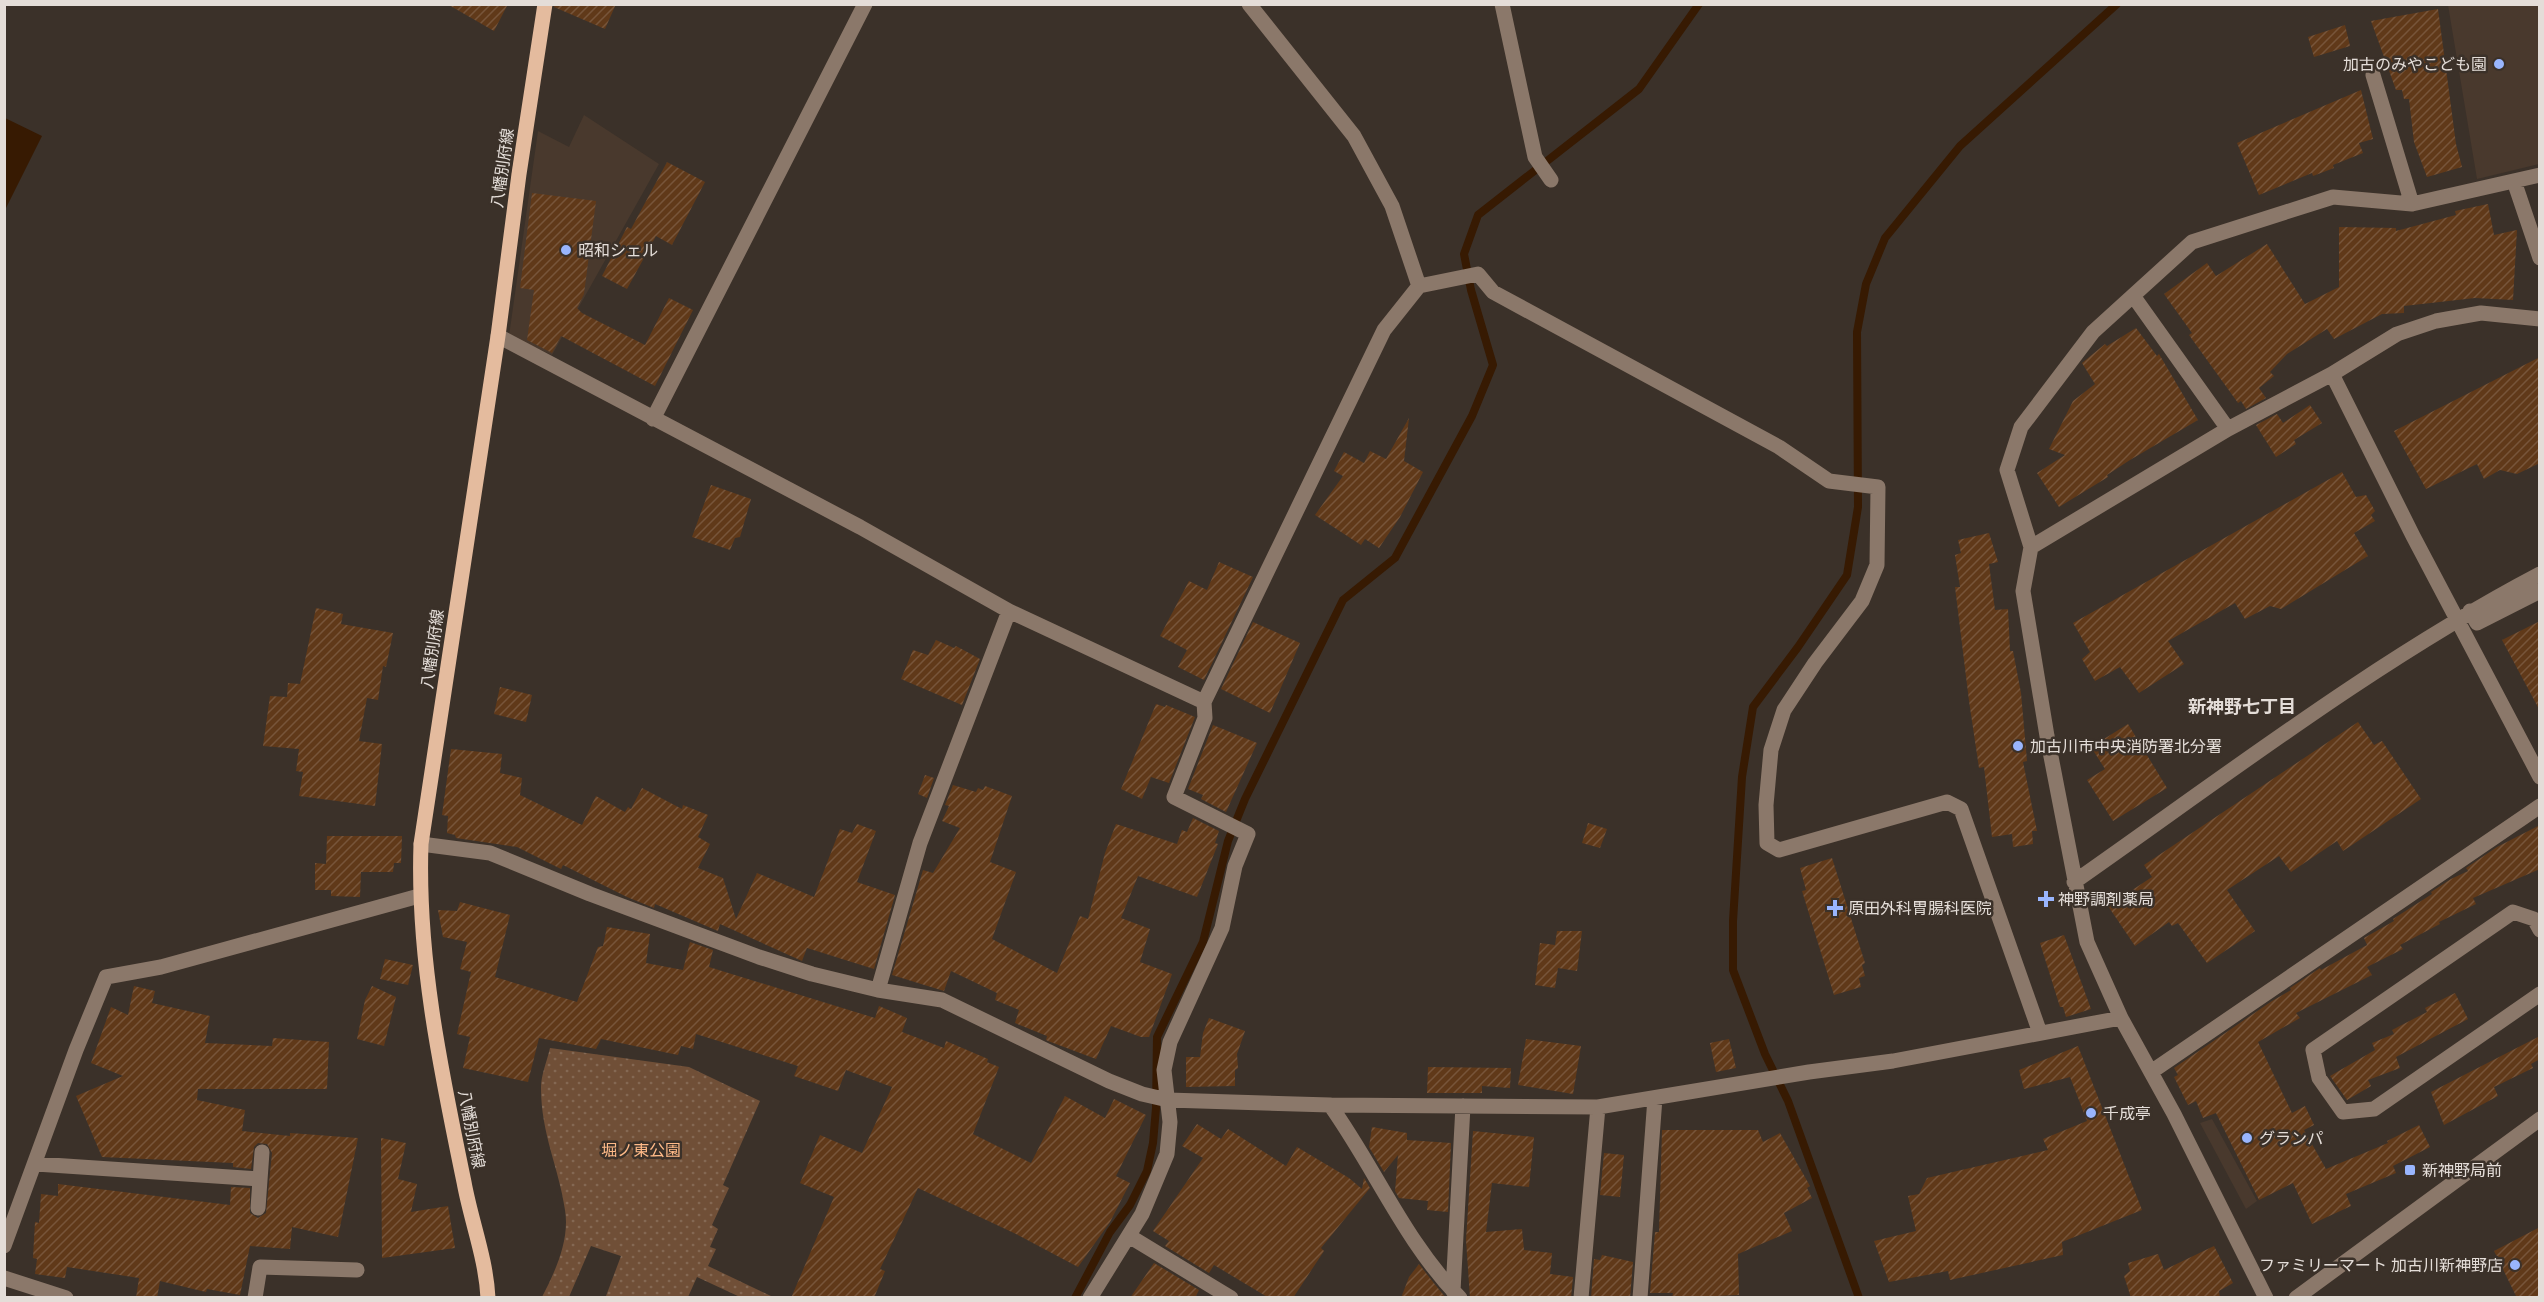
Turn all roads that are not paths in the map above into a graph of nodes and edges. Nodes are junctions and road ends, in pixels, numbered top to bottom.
1 (545, 4) edge
2 (865, 4) edge
3 (1249, 4) edge
4 (1502, 4) edge
5 (2373, 75) dead end
6 (2540, 175) edge
7 (1551, 180) dead end
8 (2514, 181) junction
9 (2412, 204) junction
10 (2540, 258) edge
11 (1419, 286) junction
12 (2134, 297) junction
13 (2540, 319) edge
14 (498, 336) junction
15 (2332, 374) junction
16 (653, 419) junction
17 (2228, 429) junction
18 (2031, 547) junction
19 (2540, 574) edge
20 (2540, 591) edge
21 (1009, 611) junction
22 (2470, 611) junction
23 (2457, 620) junction
24 (1204, 702) junction
25 (2540, 777) edge
26 (2540, 806) edge
27 (421, 844) junction
28 (2074, 882) junction
29 (419, 896) junction
30 (2540, 930) edge
31 (878, 990) junction
32 (2540, 994) edge
33 (2121, 1018) junction
34 (2040, 1033) junction
35 (2151, 1072) junction
36 (1655, 1098) junction
37 (1168, 1100) junction
38 (1330, 1105) junction
39 (1463, 1106) junction
40 (1598, 1107) junction
41 (2540, 1119) edge
42 (262, 1152) dead end
43 (36, 1164) junction
44 (259, 1179) junction
45 (258, 1208) dead end
46 (1129, 1236) junction
47 (4, 1246) edge
48 (357, 1270) dead end
49 (4, 1278) edge
50 (1456, 1294) edge
51 (66, 1298) edge
52 (255, 1298) edge
53 (488, 1298) edge
54 (1090, 1298) edge
55 (1231, 1298) edge
56 (1581, 1298) edge
57 (1640, 1298) edge
58 (2266, 1298) edge
59 (2296, 1298) edge

1 - 14 main road, 八幡別府線
2 - 16 street
3 - 11 street
4 - 7 street
5 - 9 street
6 - 8 street
8 - 9 street
8 - 10 street
9 - 12 street
11 - 24 street
11 - 34 street
12 - 17 street
12 - 18 street
13 - 15 street
14 - 16 street
14 - 27 main road, 八幡別府線
15 - 17 street
15 - 23 street
16 - 21 street
17 - 18 street
18 - 28 street
19 - 22 street
20 - 22 street
21 - 24 street
21 - 31 street
22 - 23 street
23 - 25 street
23 - 28 street
24 - 37 street
26 - 35 street
27 - 29 main road, 八幡別府線
27 - 31 street
28 - 33 street
29 - 43 street
29 - 53 main road, 八幡別府線
30 - 32 street
31 - 37 street
33 - 34 street
33 - 35 street
34 - 36 street
35 - 58 street
36 - 40 street
36 - 57 street
37 - 38 street
37 - 46 street
38 - 39 street
38 - 50 street
39 - 40 street
39 - 50 street
40 - 56 street
41 - 59 street
42 - 44 street
43 - 44 street
43 - 47 street
44 - 45 street
46 - 54 street
46 - 55 street
48 - 52 street
49 - 51 street

